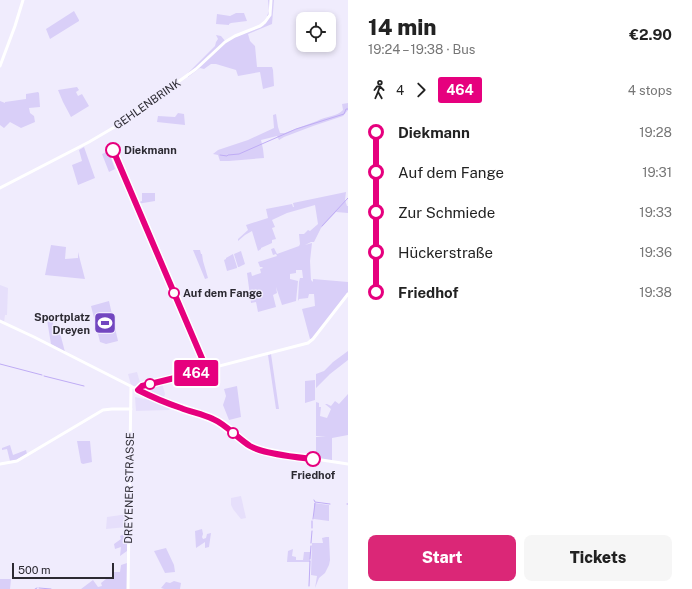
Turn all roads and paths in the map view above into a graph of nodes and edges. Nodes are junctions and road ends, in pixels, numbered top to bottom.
1 (23, 0) edge
2 (271, 0) edge
3 (0, 66) edge
4 (0, 188) edge
5 (348, 294) edge
6 (0, 321) edge
7 (131, 386) junction
8 (138, 390) junction
9 (131, 409) junction
10 (0, 464) edge
11 (348, 464) edge
12 (128, 589) edge

1 - 3 street
2 - 4 street, GEHLENBRINK
5 - 8 street
6 - 7 street
7 - 8 street
7 - 9 street, DREYENER STRASSE
8 - 11 street
9 - 10 street
9 - 12 street, DREYENER STRASSE

